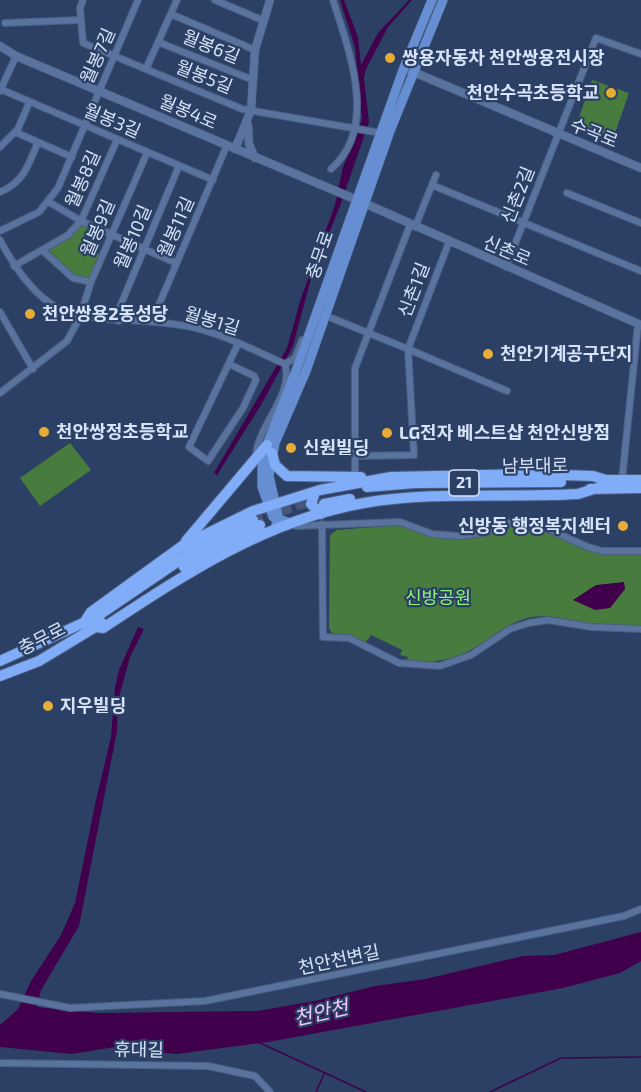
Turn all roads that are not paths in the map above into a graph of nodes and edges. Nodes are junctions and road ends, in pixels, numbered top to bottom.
1 (83, 0) edge
2 (138, 0) edge
3 (177, 0) edge
4 (215, 0) edge
5 (270, 0) edge
6 (333, 0) edge
7 (432, 0) edge
8 (443, 0) edge
9 (223, 2) edge
10 (171, 14) junction
11 (80, 20) junction
12 (262, 20) junction
13 (5, 23) dead end
14 (158, 42) junction
15 (0, 46) edge
16 (255, 50) junction
17 (641, 54) edge
18 (16, 56) junction
19 (114, 57) junction
20 (146, 69) junction
21 (408, 69) junction
22 (253, 80) junction
23 (0, 90) edge
24 (98, 91) junction
25 (30, 103) junction
26 (251, 110) junction
27 (248, 119) junction
28 (84, 126) junction
29 (356, 128) junction
30 (15, 132) junction
31 (381, 133) junction
32 (558, 135) junction
33 (117, 140) junction
34 (38, 142) junction
35 (0, 147) edge
36 (231, 147) junction
37 (147, 153) junction
38 (72, 157) junction
39 (255, 158) junction
40 (179, 166) junction
41 (641, 168) edge
42 (331, 169) dead end
43 (436, 175) dead end
44 (213, 180) junction
45 (432, 185) junction
46 (0, 192) edge
47 (567, 193) dead end
48 (356, 200) junction
49 (49, 202) junction
50 (81, 221) junction
51 (523, 222) junction
52 (641, 223) edge
53 (412, 226) junction
54 (0, 231) edge
55 (111, 236) junction
56 (0, 240) edge
57 (449, 242) junction
58 (144, 250) junction
59 (43, 251) junction
60 (338, 254) junction
61 (176, 264) junction
62 (14, 266) junction
63 (506, 267) junction
64 (641, 271) edge
65 (92, 282) junction
66 (0, 312) edge
67 (324, 315) junction
68 (80, 317) junction
69 (118, 321) junction
70 (152, 321) junction
71 (640, 324) edge
72 (366, 333) junction
73 (238, 344) junction
74 (408, 349) junction
75 (229, 364) junction
76 (285, 364) junction
77 (33, 369) junction
78 (507, 391) dead end
79 (0, 393) edge
80 (269, 449) junction
81 (355, 456) junction
82 (255, 459) junction
83 (355, 477) junction
84 (391, 477) junction
85 (606, 480) junction
86 (622, 480) junction
87 (641, 480) edge
88 (641, 488) edge
89 (271, 504) junction
90 (321, 506) junction
91 (256, 523) junction
92 (290, 523) junction
93 (307, 524) junction
94 (275, 525) junction
95 (182, 546) junction
96 (641, 551) edge
97 (201, 565) junction
98 (84, 623) junction
99 (96, 627) junction
100 (641, 629) edge
101 (0, 661) edge
102 (0, 676) edge
103 (641, 909) edge
104 (0, 994) edge
105 (0, 1063) edge
106 (270, 1092) edge

1 - 11 street, 월봉5길
2 - 19 street, 월봉7길
3 - 10 street, 월봉5길
4 - 9 street
5 - 12 street, 월봉6길
6 - 29 street
7 - 21 main road, 충무로
8 - 21 main road, 충무로
9 - 12 street
10 - 14 street, 월봉5길
10 - 16 street, 월봉6길
11 - 13 street
11 - 19 street, 월봉5길
12 - 16 street, 월봉6길
14 - 20 street, 월봉5길
14 - 22 street, 월봉6길
15 - 18 street, 월봉4로
16 - 22 street, 월봉6길
17 - 32 street, 신촌2길
18 - 23 street
18 - 24 street, 월봉4로
19 - 20 street, 월봉5길
19 - 24 street, 월봉7길
20 - 26 street, 월봉5길
21 - 31 main road, 충무로
21 - 32 street, 수곡로
21 - 48 main road, 충무로
22 - 26 street, 월봉6길
23 - 25 street, 월봉3길
24 - 28 street, 월봉7길
24 - 36 street, 월봉4로
25 - 28 street, 월봉3길
25 - 30 street
26 - 27 street, 월봉6길
26 - 29 street, 월봉5길
27 - 36 street, 월봉6길
27 - 39 street
28 - 33 street, 월봉3길
28 - 38 street, 월봉7길
29 - 31 street, 월봉5길
29 - 42 street
30 - 34 street
30 - 35 street
31 - 48 main road, 충무로
32 - 41 street, 수곡로
32 - 51 street, 신촌2길
33 - 37 street, 월봉3길
33 - 50 street, 월봉8길
34 - 38 street
34 - 46 street
36 - 39 street, 월봉4로
36 - 44 street, 월봉11길
37 - 40 street, 월봉3길
37 - 55 street, 월봉9길
38 - 49 street, 월봉7길
39 - 48 street, 월봉4로
40 - 44 street, 월봉3길
40 - 58 street, 월봉10길
43 - 45 street
44 - 61 street, 월봉11길
45 - 51 street
45 - 53 street
47 - 52 street
48 - 53 street, 신촌로
48 - 60 main road, 충무로
48 - 67 main road, 충무로
49 - 50 street
49 - 54 street, 월봉7길
50 - 55 street
50 - 59 street, 월봉8길
51 - 63 street, 신촌2길
51 - 64 street
53 - 57 street, 신촌로
53 - 72 street
55 - 58 street
55 - 65 street, 월봉9길
56 - 62 street, 월봉1길
57 - 63 street, 신촌로
57 - 74 street, 신촌1길
58 - 61 street
58 - 69 street, 월봉10길
59 - 62 street, 월봉8길
59 - 65 street
60 - 76 street
60 - 80 main road, 충무로
61 - 70 street, 월봉11길
62 - 68 street, 월봉1길
63 - 71 street, 신촌로
65 - 68 street, 월봉9길
66 - 77 street
67 - 72 street
67 - 80 main road, 충무로
68 - 69 street, 월봉1길
68 - 77 street, 월봉9길
69 - 70 street, 월봉1길
70 - 73 street, 월봉1길
71 - 86 street, 신촌로
72 - 74 street
72 - 81 street
73 - 75 street
73 - 76 street, 월봉1길
74 - 78 street
74 - 81 street, 신촌1길
75 - 75 street
76 - 82 street
77 - 79 street, 월봉9길
80 - 82 highway
80 - 83 highway
80 - 89 main road, 충무로
81 - 83 street
82 - 95 highway
83 - 84 highway
84 - 85 highway
84 - 90 highway
85 - 86 highway, 남부대로
85 - 90 highway, 남부대로 / 21
86 - 87 highway, 남부대로
88 - 90 highway
89 - 90 highway
89 - 91 highway
89 - 94 main road, 충무로
90 - 92 highway
90 - 93 street
90 - 96 street
90 - 100 street
91 - 94 highway
91 - 95 highway
91 - 97 highway
91 - 98 highway
91 - 99 highway
92 - 93 street
92 - 94 highway
93 - 97 street
95 - 98 highway
97 - 99 highway
98 - 101 highway, 충무로
99 - 102 highway, 충무로
103 - 104 street, 천안천변길
105 - 106 street, 휴대길

